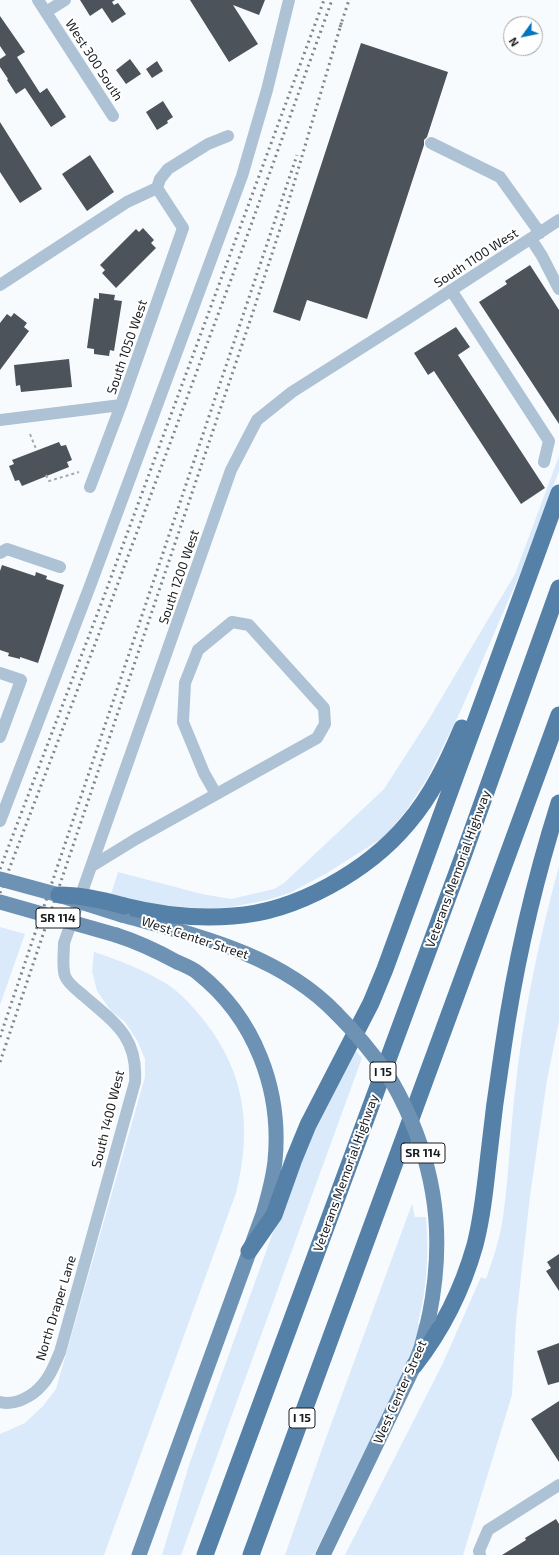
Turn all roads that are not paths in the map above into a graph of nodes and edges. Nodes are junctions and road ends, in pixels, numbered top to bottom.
1 (38, 0) edge
2 (64, 0) edge
3 (289, 0) edge
4 (46, 12) junction
5 (113, 116) dead end
6 (228, 136) dead end
7 (431, 143) dead end
8 (157, 188) junction
9 (559, 220) edge
10 (536, 236) junction
11 (0, 285) edge
12 (559, 289) edge
13 (451, 290) junction
14 (407, 319) joint
15 (121, 405) junction
16 (0, 420) edge
17 (544, 462) dead end
18 (90, 487) dead end
19 (559, 493) edge
20 (0, 553) edge
21 (60, 567) dead end
22 (559, 588) edge
23 (501, 649) junction
24 (0, 673) edge
25 (559, 715) edge
26 (0, 737) edge
27 (216, 794) junction
28 (559, 803) edge
29 (0, 820) edge
30 (92, 866) junction
31 (0, 879) edge
32 (60, 895) joint
33 (0, 902) edge
34 (123, 910) junction
35 (74, 916) joint
36 (105, 1190) joint
37 (249, 1251) junction
38 (414, 1366) junction
39 (0, 1402) edge
40 (559, 1485) edge
41 (479, 1553) edge
42 (138, 1555) edge
43 (205, 1555) edge
44 (251, 1555) edge
45 (323, 1555) edge

1 - 4 street, West 300 South
2 - 4 street
3 - 29 street
4 - 5 street, West 300 South
6 - 8 street
7 - 10 street
8 - 11 street
8 - 15 street, South 1050 West
9 - 10 street, South 1100 West
10 - 12 street
10 - 13 street, South 1100 West
13 - 14 street, South 1100 West
13 - 17 street
14 - 30 street, South 1200 West
15 - 16 street, South 1050 West
15 - 18 street
19 - 23 highway
20 - 21 street
22 - 43 highway, Veterans Memorial Highway / I 15
23 - 34 highway
23 - 37 highway
24 - 26 street
25 - 44 highway, I 15
27 - 27 street
27 - 30 street
28 - 38 highway
30 - 35 street, South 1200 West
31 - 32 main road, SR 114, bridge
32 - 34 highway, bridge
33 - 37 main road, West Center Street / SR 114, bridge
34 - 38 main road, West Center Street / SR 114, bridge
35 - 36 street, South 1400 West
36 - 39 street, North Draper Lane
37 - 42 main road, West Center Street / SR 114
38 - 45 main road, West Center Street / SR 114
40 - 41 street

